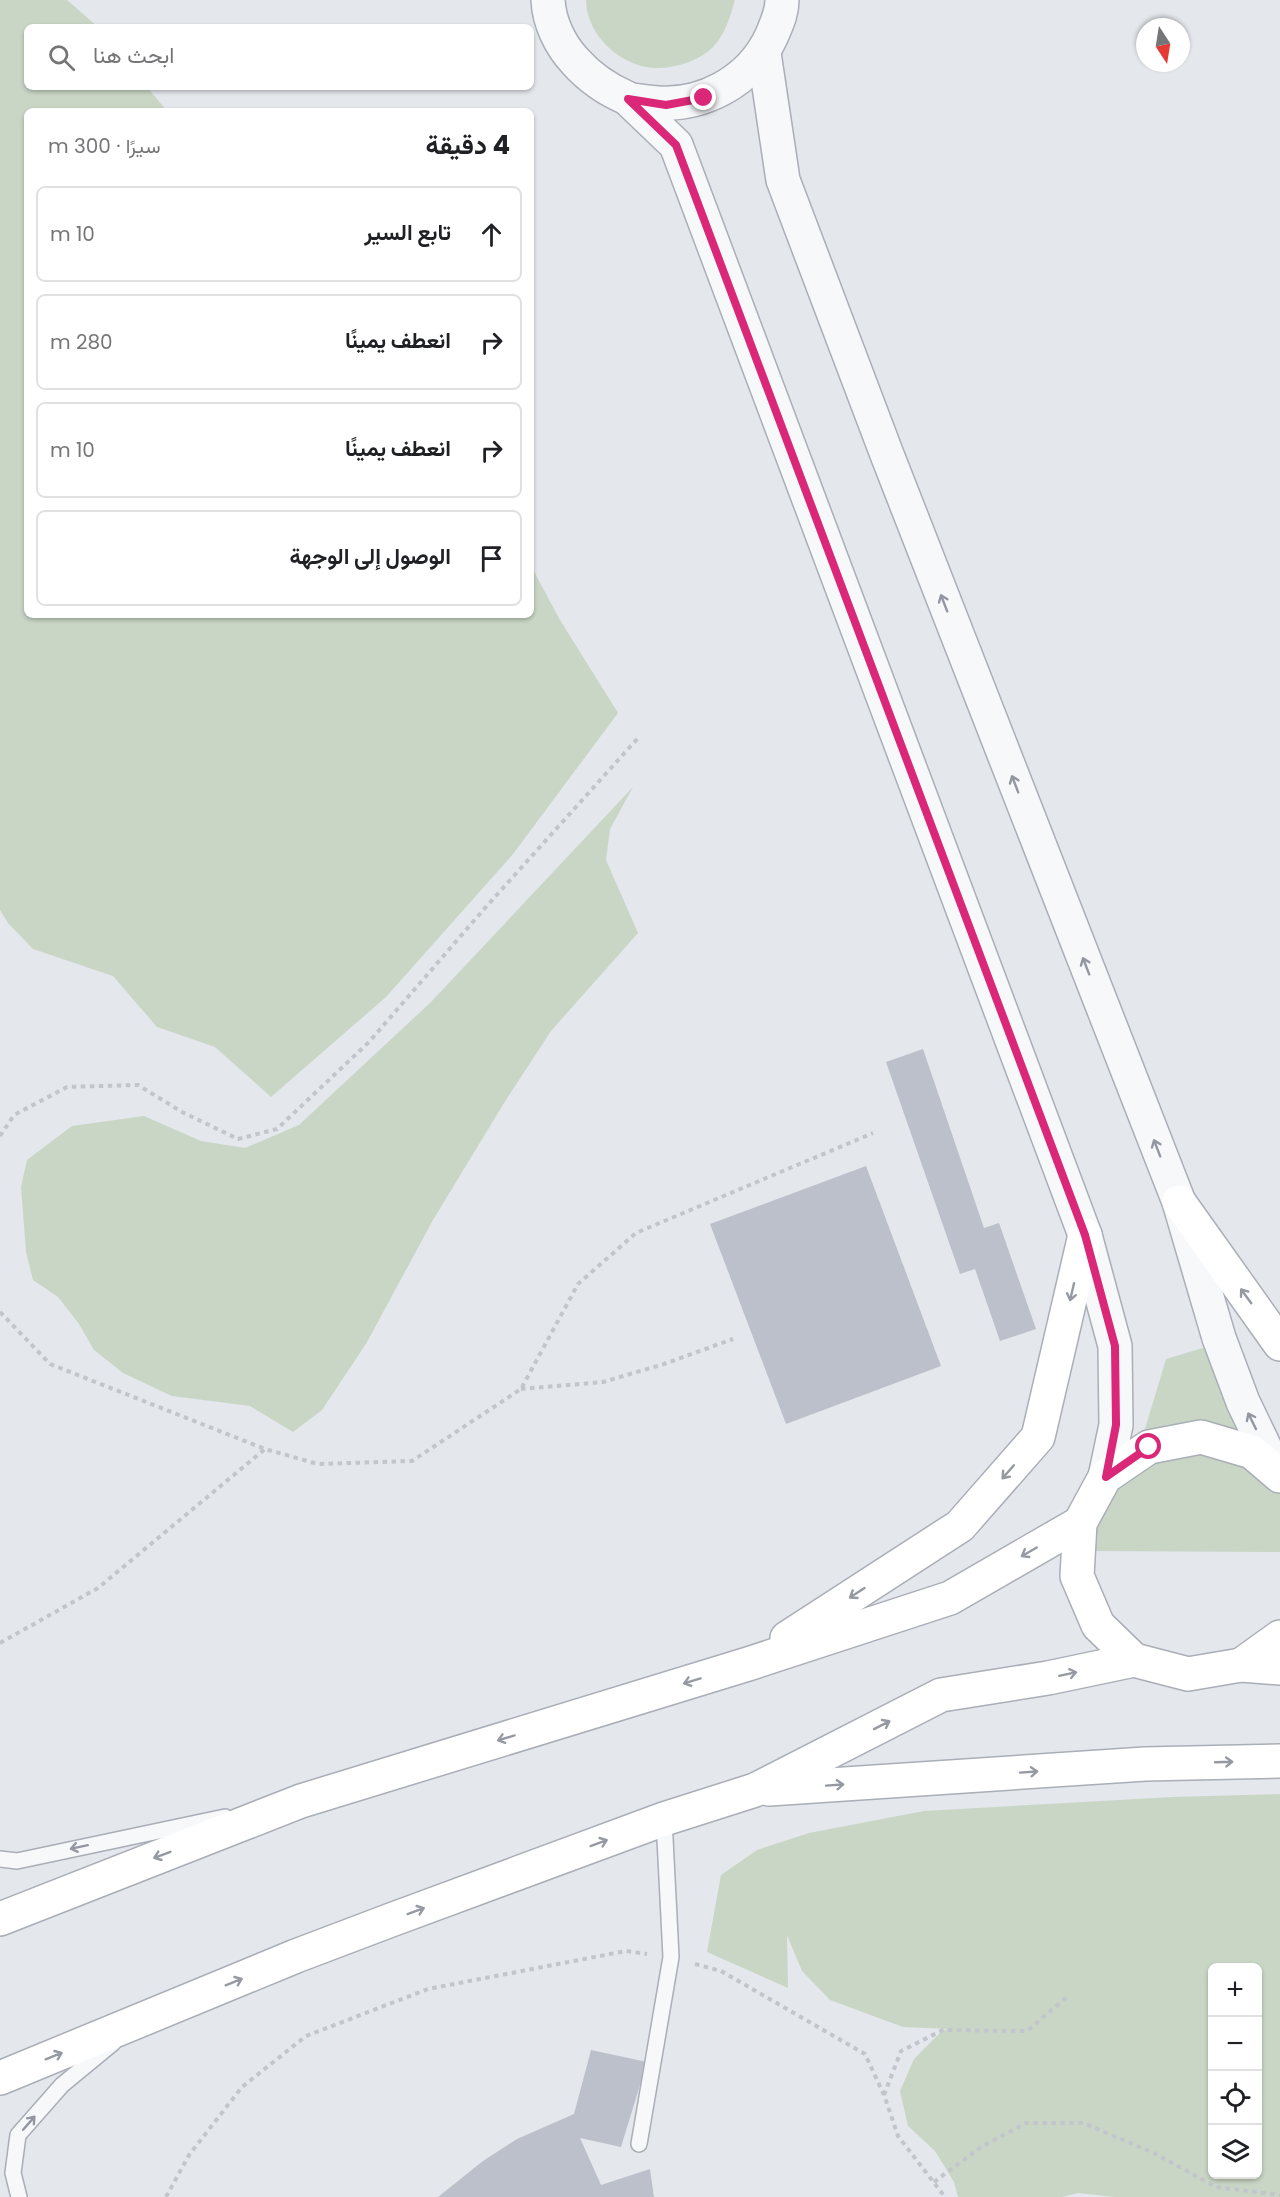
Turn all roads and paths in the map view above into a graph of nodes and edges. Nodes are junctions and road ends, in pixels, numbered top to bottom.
1 (548, 0) edge
2 (782, 0) edge
3 (764, 53) junction
4 (628, 99) junction
5 (638, 738) dead end
6 (873, 1133) dead end
7 (0, 1137) edge
8 (1179, 1202) junction
9 (1085, 1235) junction
10 (0, 1312) edge
11 (733, 1339) dead end
12 (1280, 1344) edge
13 (520, 1389) junction
14 (265, 1449) junction
15 (1279, 1475) edge
16 (1106, 1477) junction
17 (1080, 1523) junction
18 (1280, 1637) edge
19 (0, 1643) edge
20 (1134, 1660) junction
21 (748, 1664) junction
22 (1241, 1665) junction
23 (1280, 1668) edge
24 (1280, 1761) edge
25 (755, 1790) junction
26 (301, 1801) junction
27 (664, 1819) junction
28 (0, 1859) edge
29 (0, 1919) edge
30 (671, 1957) junction
31 (1068, 1996) dead end
32 (140, 2021) junction
33 (0, 2078) edge
34 (884, 2095) junction
35 (639, 2144) dead end
36 (934, 2182) junction
37 (1280, 2195) edge
38 (19, 2197) edge
39 (166, 2197) edge
40 (945, 2197) edge

1 - 4 street
2 - 3 street
3 - 4 street
8 -> 3 street
4 - 9 street
5 - 7 path
6 - 13 path
12 -> 8 main road
15 -> 8 street
9 - 16 street
9 -> 21 main road
10 - 14 path
11 - 13 path
13 - 14 path
14 - 19 path
15 - 16 main road
16 - 17 main road
17 - 20 main road
17 -> 21 main road
18 - 22 main road
20 - 22 main road
25 -> 20 main road
21 -> 26 main road
22 - 23 main road
25 -> 24 main road
25 - 27 main road
26 -> 28 lane
26 -> 29 main road
27 - 30 lane
32 -> 27 main road
30 - 34 path
30 - 35 lane
30 - 39 path
31 - 34 path
33 -> 32 main road
38 -> 32 lane
34 - 36 path
36 - 37 path
36 - 40 path

